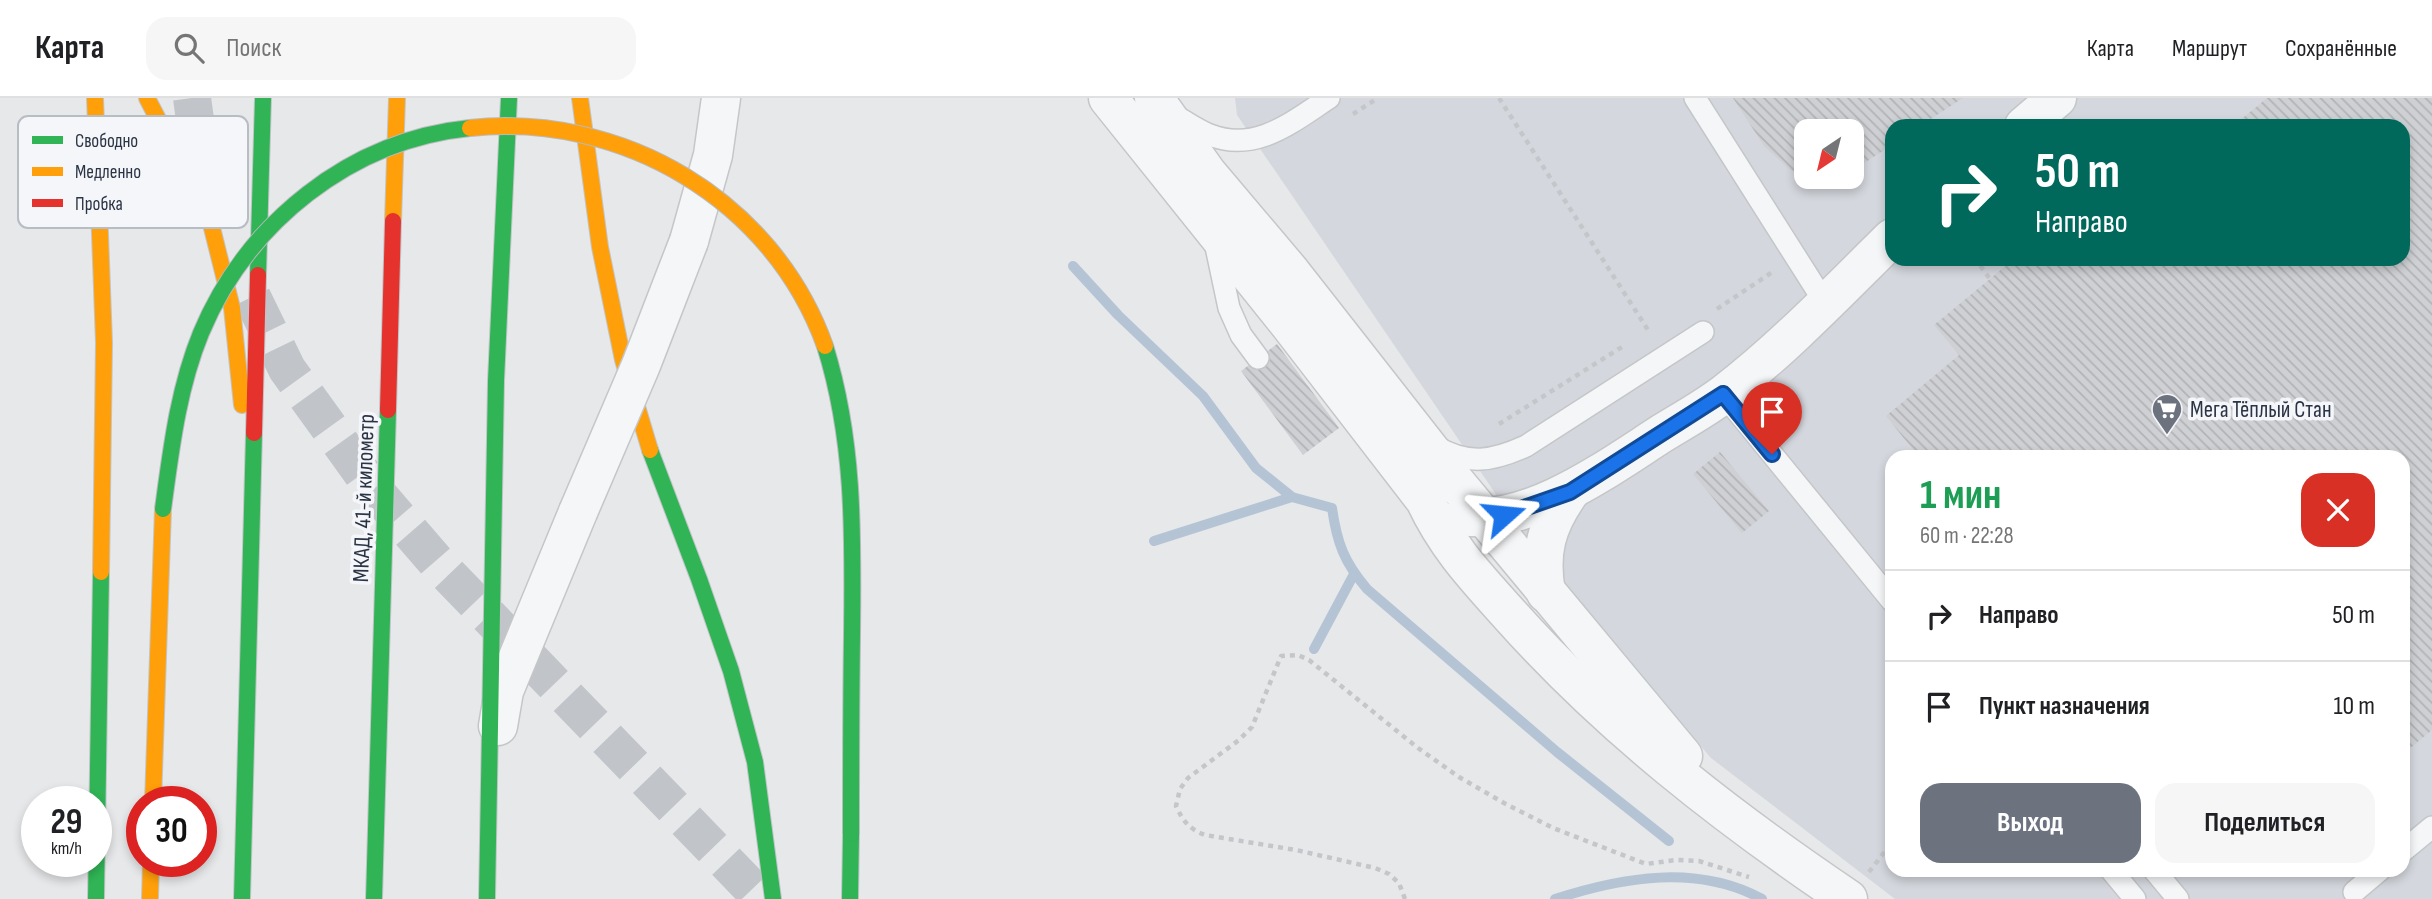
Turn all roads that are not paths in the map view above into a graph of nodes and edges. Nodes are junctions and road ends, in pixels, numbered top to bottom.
1 (95, 98) edge
2 (147, 98) edge
3 (263, 98) edge
4 (397, 98) edge
5 (509, 98) edge
6 (580, 98) edge
7 (721, 98) edge
8 (1108, 98) edge
9 (1329, 98) edge
10 (1695, 98) edge
11 (2057, 98) edge
12 (1156, 102) edge
13 (96, 116) edge
14 (156, 116) edge
15 (2032, 119) edge
16 (1212, 226) junction
17 (100, 228) edge
18 (212, 228) edge
19 (1885, 245) edge
20 (1825, 303) junction
21 (1703, 332) dead end
22 (1258, 358) dead end
23 (1723, 394) junction
24 (1418, 435) junction
25 (1570, 492) junction
26 (253, 499) junction
27 (1425, 500) junction
28 (1484, 518) junction
29 (1885, 592) edge
30 (1546, 593) junction
31 (490, 769) junction
32 (154, 786) edge
33 (1735, 819) junction
34 (2432, 827) edge
35 (2410, 845) edge
36 (151, 877) edge
37 (2117, 877) edge
38 (2160, 877) edge
39 (2372, 877) edge
40 (2354, 892) dead end
41 (96, 899) edge
42 (150, 899) edge
43 (242, 899) edge
44 (374, 899) edge
45 (487, 899) edge
46 (773, 899) edge
47 (850, 899) edge
48 (1848, 899) edge
49 (2135, 899) edge
50 (2178, 899) edge

1 - 13 main road
2 - 14 main road
3 - 26 main road
4 - 44 main road, МКАД, 41-й километр
5 - 31 main road
6 - 46 main road
7 - 31 street, bridge
8 - 16 street
9 - 12 lane
10 - 20 lane
11 - 15 street
12 - 24 street
16 - 22 lane
16 - 27 street
17 - 41 main road
18 - 26 main road
19 - 20 street
20 - 23 street
21 - 24 lane
23 - 25 street
23 - 29 lane
24 - 28 street
25 - 28 street
25 - 30 street
26 - 43 main road
27 - 28 street
27 - 33 street
28 - 30 street
30 - 33 street
31 - 45 main road
32 - 47 main road, bridge
33 - 48 street
34 - 35 lane
36 - 42 main road
37 - 49 lane
38 - 50 lane
39 - 40 lane

